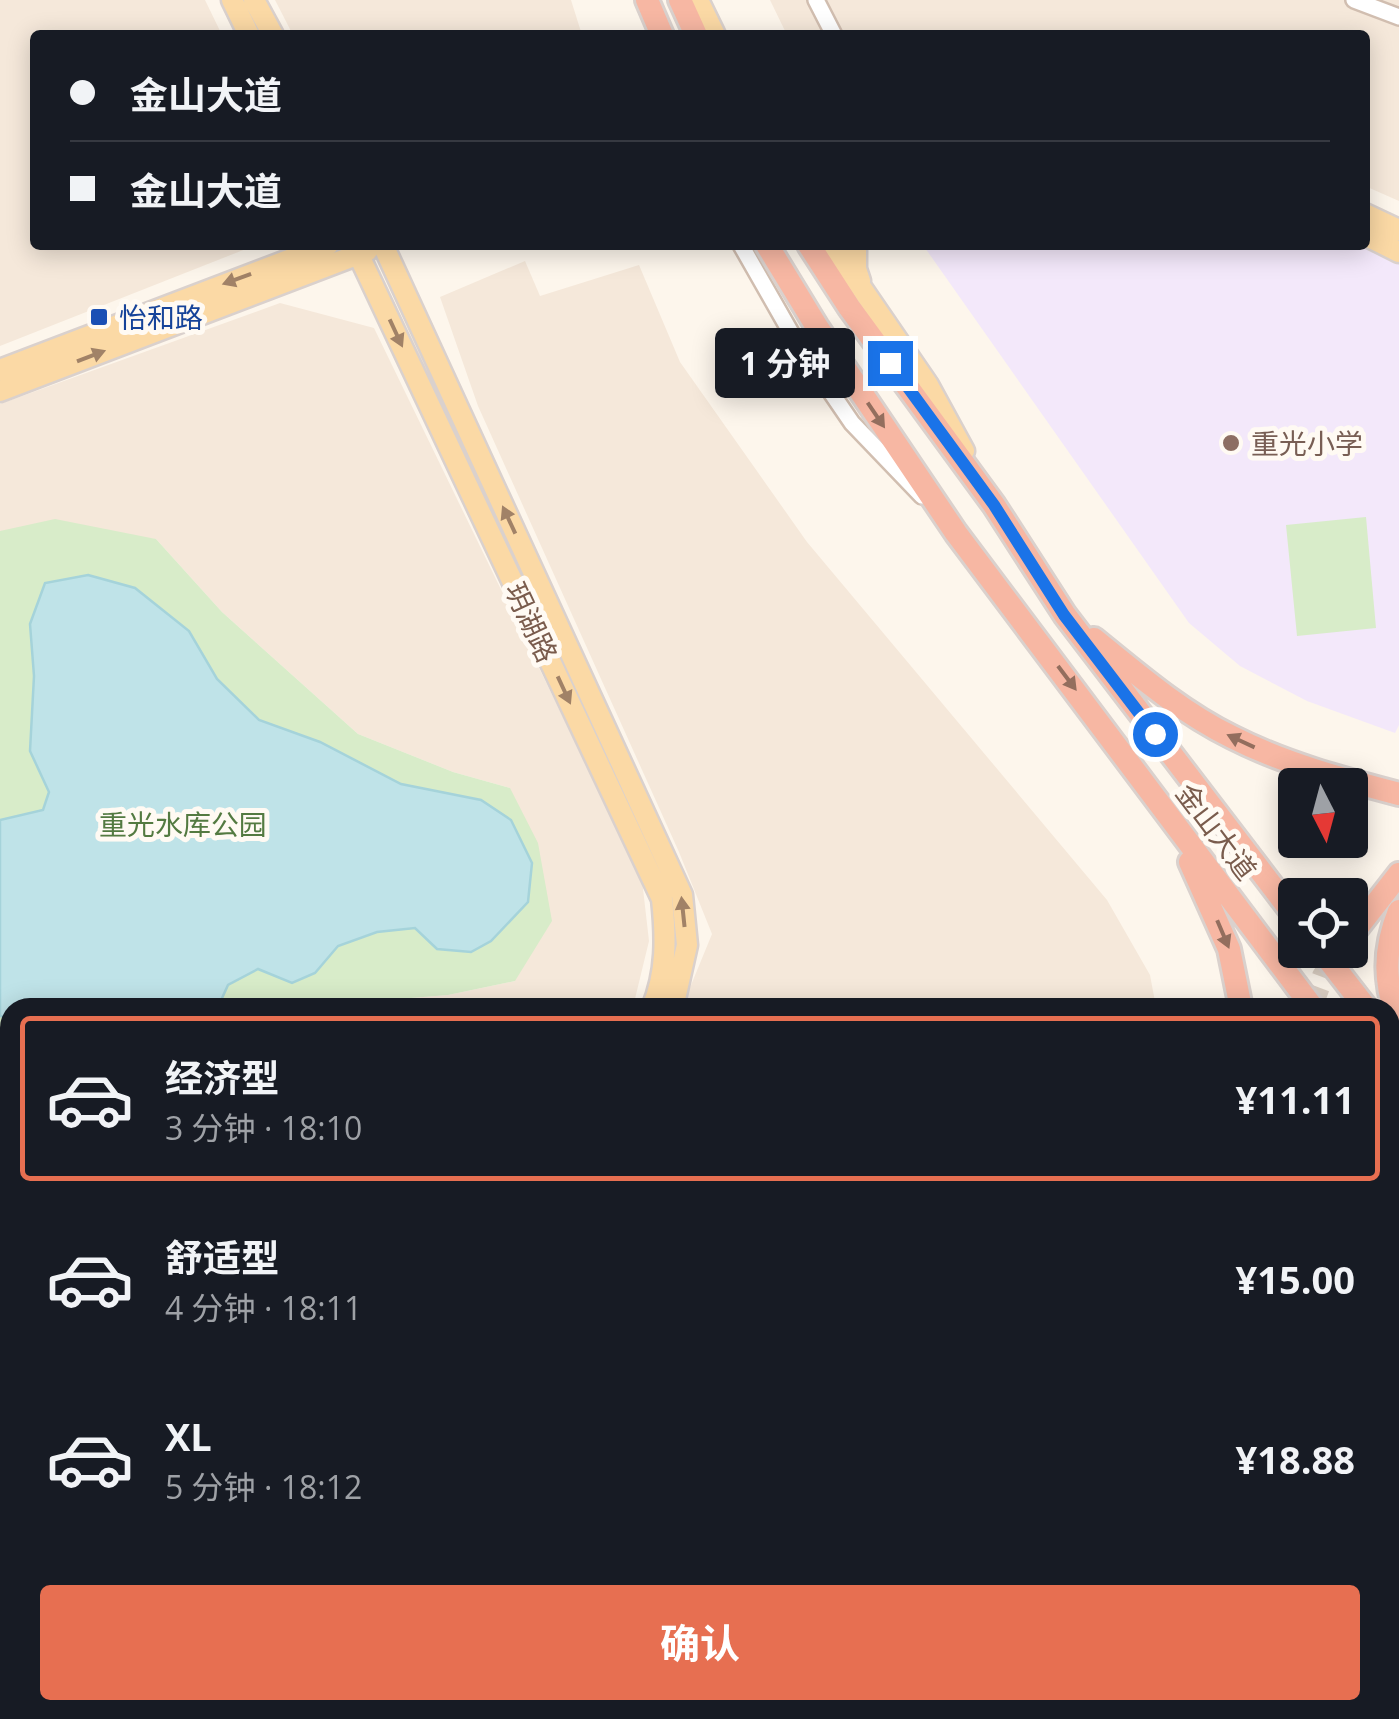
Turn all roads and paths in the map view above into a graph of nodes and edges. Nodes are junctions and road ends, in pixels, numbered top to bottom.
1 (232, 0) edge
2 (254, 0) edge
3 (647, 0) edge
4 (680, 0) edge
5 (698, 0) edge
6 (816, 0) edge
7 (1354, 0) edge
8 (1399, 17) edge
9 (247, 30) edge
10 (270, 30) edge
11 (660, 30) edge
12 (694, 30) edge
13 (712, 30) edge
14 (831, 30) edge
15 (1370, 216) edge
16 (1399, 230) edge
17 (1370, 238) edge
18 (315, 250) edge
19 (353, 250) edge
20 (356, 250) edge
21 (385, 250) edge
22 (744, 250) edge
23 (770, 250) edge
24 (812, 250) edge
25 (835, 250) edge
26 (856, 250) edge
27 (1399, 252) edge
28 (866, 297) junction
29 (0, 370) edge
30 (0, 391) edge
31 (994, 505) junction
32 (956, 533) junction
33 (1064, 615) junction
34 (1399, 794) edge
35 (1166, 814) junction
36 (1399, 874) edge
37 (1278, 894) edge
38 (1399, 912) edge
39 (1368, 913) edge
40 (1336, 968) edge
41 (656, 998) edge
42 (677, 998) edge
43 (1240, 998) edge
44 (1305, 998) edge
45 (1358, 998) edge
46 (1393, 998) edge

1 - 9 main road
2 - 10 main road
3 - 11 highway
4 - 12 highway
5 - 13 main road
6 - 14 street
7 - 8 street
15 - 16 main road
17 - 27 main road
18 -> 29 main road
30 -> 19 main road
20 -> 41 main road, 玥湖路
42 -> 21 main road, 玥湖路
22 - 32 street
23 -> 32 highway, 金山大道
24 - 31 highway, 金山大道
25 - 28 main road
26 - 28 main road
28 - 31 main road
31 - 33 highway, 金山大道
32 -> 35 highway, 金山大道
34 -> 33 highway
33 - 37 highway, 金山大道
35 -> 43 highway
35 - 44 highway, 金山大道
36 - 39 highway
38 - 46 highway
40 - 45 highway

